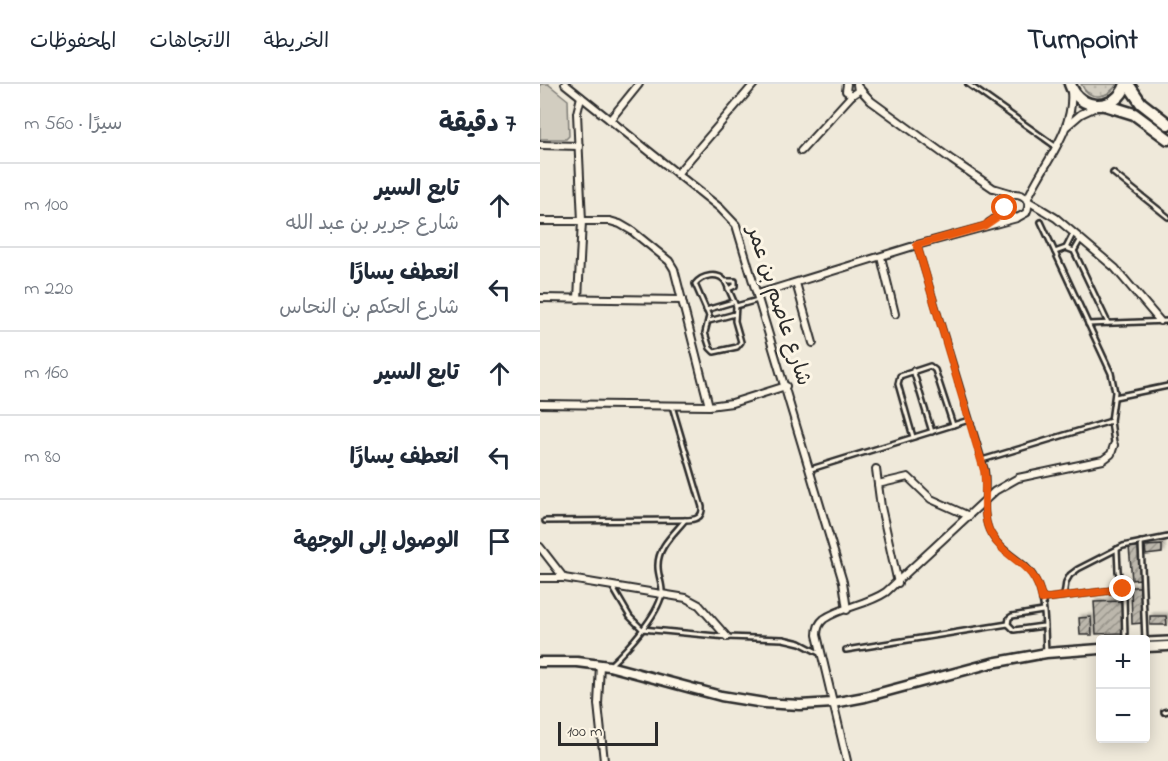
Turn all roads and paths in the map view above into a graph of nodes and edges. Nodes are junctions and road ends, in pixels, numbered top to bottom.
1 (565, 84) edge
2 (639, 84) edge
3 (754, 84) edge
4 (968, 84) edge
5 (1127, 84) edge
6 (858, 86) edge
7 (1071, 86) edge
8 (848, 90) edge
9 (581, 97) junction
10 (872, 101) junction
11 (1101, 106) junction
12 (610, 120) junction
13 (1168, 124) edge
14 (1067, 126) junction
15 (1168, 139) edge
16 (540, 145) edge
17 (579, 146) junction
18 (1055, 146) junction
19 (801, 151) dead end
20 (1113, 173) dead end
21 (678, 174) junction
22 (1036, 180) junction
23 (993, 188) junction
24 (1016, 194) junction
25 (1028, 200) junction
26 (1005, 206) junction
27 (1045, 212) junction
28 (1026, 213) junction
29 (1168, 217) edge
30 (1017, 218) junction
31 (540, 221) edge
32 (582, 221) junction
33 (1041, 222) dead end
34 (984, 226) junction
35 (1073, 232) junction
36 (1082, 238) junction
37 (917, 245) junction
38 (1066, 248) junction
39 (1074, 250) junction
40 (1055, 252) junction
41 (881, 256) junction
42 (725, 281) junction
43 (796, 283) junction
44 (728, 289) junction
45 (759, 297) junction
46 (540, 298) edge
47 (578, 299) junction
48 (682, 300) junction
49 (734, 304) junction
50 (706, 310) junction
51 (735, 314) junction
52 (895, 314) dead end
53 (709, 321) junction
54 (1160, 321) junction
55 (1168, 321) edge
56 (1108, 323) junction
57 (1088, 324) junction
58 (813, 343) dead end
59 (913, 370) junction
60 (786, 386) junction
61 (1168, 386) edge
62 (1115, 397) junction
63 (540, 404) edge
64 (672, 404) junction
65 (709, 406) junction
66 (969, 420) junction
67 (1111, 421) junction
68 (953, 426) junction
69 (932, 432) junction
70 (913, 438) junction
71 (1114, 445) joint
72 (982, 460) junction
73 (811, 469) junction
74 (876, 469) dead end
75 (878, 484) junction
76 (986, 500) junction
77 (969, 516) junction
78 (686, 520) junction
79 (545, 521) dead end
80 (1168, 537) edge
81 (1141, 542) junction
82 (540, 547) edge
83 (1118, 548) junction
84 (540, 578) edge
85 (564, 578) junction
86 (898, 582) junction
87 (612, 586) junction
88 (1123, 589) junction
89 (662, 594) junction
90 (1064, 596) junction
91 (1042, 599) junction
92 (847, 610) junction
93 (1043, 611) junction
94 (1008, 624) junction
95 (1044, 626) junction
96 (642, 629) junction
97 (1125, 635) edge
98 (1145, 635) edge
99 (727, 637) junction
100 (1168, 639) edge
101 (1150, 640) edge
102 (1168, 646) edge
103 (1150, 647) edge
104 (1096, 649) edge
105 (846, 650) dead end
106 (1046, 653) junction
107 (821, 654) junction
108 (540, 662) edge
109 (605, 665) junction
110 (833, 703) junction
111 (604, 761) edge
112 (847, 761) edge

1 - 9 street, شارع عاصم بن عمر
2 - 12 street
3 - 21 street
4 - 18 lane
5 - 11 highway
5 - 13 highway
6 - 8 street
6 - 10 street
7 - 11 highway
7 - 14 street
8 - 10 street
8 - 19 street
9 - 12 street, شارع عاصم بن عمر
9 - 17 street
10 - 23 street
11 - 14 street
11 - 15 highway
12 - 21 street, شارع عاصم بن عمر
14 - 18 street
16 - 17 street
17 - 32 street
18 - 22 street
20 - 29 lane
21 - 45 street, شارع عاصم بن عمر
22 - 24 street
22 - 25 street
23 - 24 street
23 - 26 street
24 - 25 street
24 - 26 street
25 - 27 street
25 - 28 street
26 - 30 street
26 - 34 street
27 - 28 street
27 - 35 street
28 - 30 street
30 - 34 street
31 - 32 street
32 - 47 street
32 - 48 street
33 - 40 lane
34 - 37 street
35 - 36 street
35 - 38 lane
36 - 39 lane
36 - 54 street
37 - 41 street
37 - 66 lane
38 - 39 lane
38 - 40 lane
39 - 56 lane
40 - 57 lane
41 - 43 street
41 - 52 street
42 - 44 lane
42 - 44 lane
42 - 50 lane
43 - 45 street
43 - 58 street
44 - 49 lane
45 - 49 lane
45 - 60 street, شارع عاصم بن عمر
46 - 47 street
47 - 48 street
48 - 65 street
49 - 50 lane
49 - 51 lane
50 - 53 lane
51 - 53 lane
51 - 53 lane
54 - 55 lane
54 - 56 lane
56 - 57 lane
57 - 62 lane
59 - 68 lane
59 - 69 lane
59 - 70 lane
60 - 65 street
60 - 73 street, شارع عاصم بن عمر
61 - 62 lane
62 - 67 lane
63 - 64 street
64 - 65 street
64 - 78 lane
66 - 68 lane
66 - 72 lane
67 - 71 lane
67 - 72 lane
68 - 69 lane
69 - 70 lane
70 - 73 lane
71 - 76 street
72 - 76 lane
73 - 92 street, شارع عاصم بن عمر
74 - 75 street
75 - 77 street
75 - 86 street
76 - 77 street
76 - 91 lane
77 - 86 street
78 - 79 lane
78 - 89 lane
80 - 81 lane
81 - 83 lane
81 - 98 lane
82 - 85 street
83 - 88 lane
83 - 90 lane
84 - 85 street
85 - 87 street
86 - 92 street
87 - 89 street
87 - 96 lane
88 - 90 lane
88 - 97 lane
89 - 96 lane
89 - 99 street
90 - 91 lane
91 - 93 lane
92 - 107 street
93 - 94 lane
93 - 95 lane
94 - 95 lane
94 - 105 lane
95 - 106 lane
96 - 99 lane
96 - 109 lane
99 - 107 lane
100 - 101 lane
102 - 103 street
104 - 106 street
106 - 110 street
107 - 110 street
108 - 109 street
109 - 110 street
109 - 111 street
110 - 112 street

